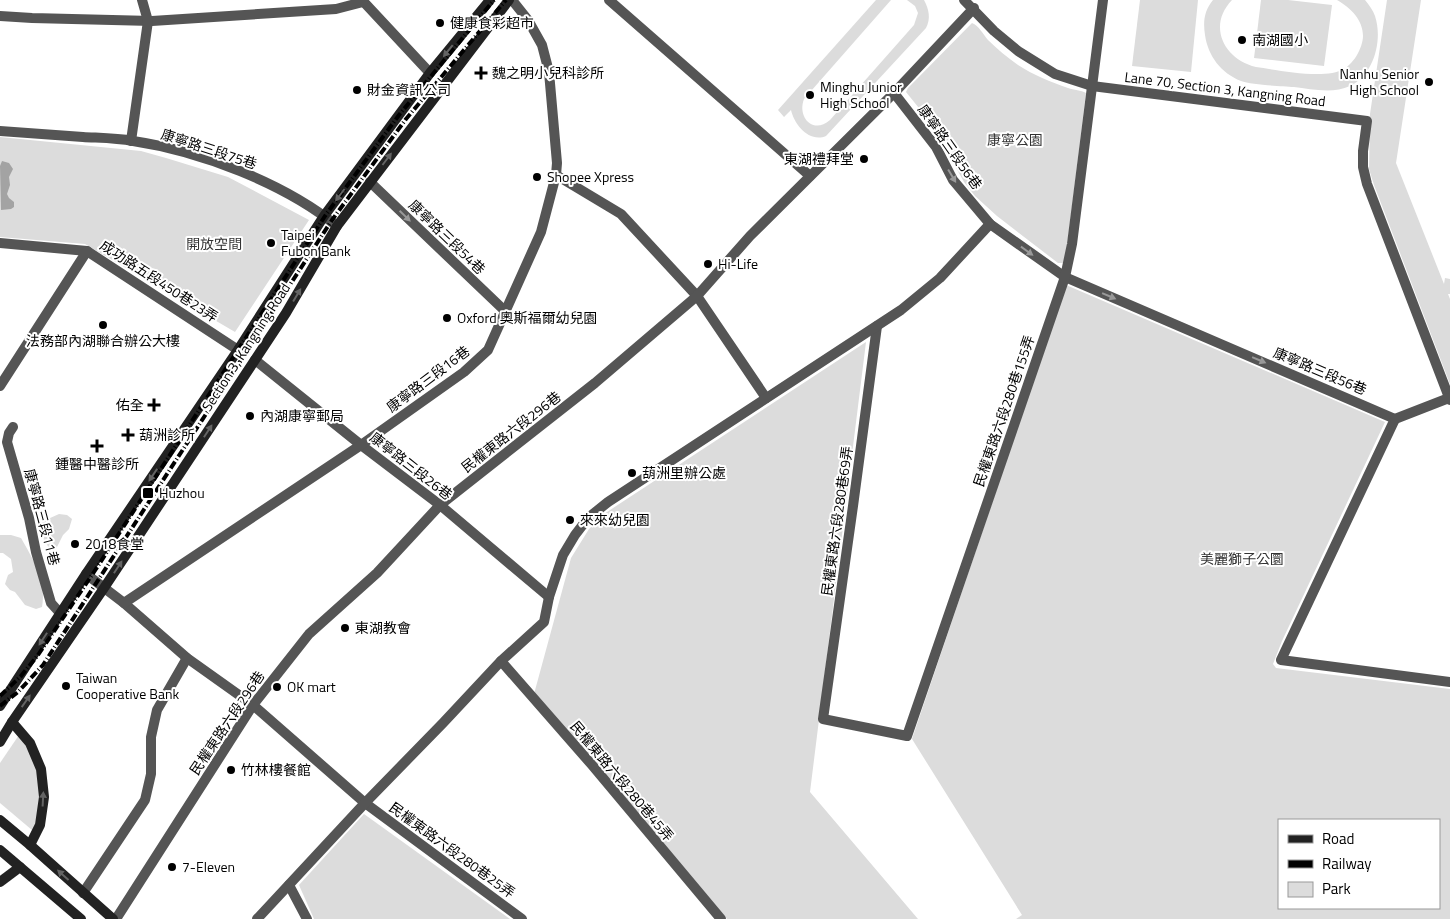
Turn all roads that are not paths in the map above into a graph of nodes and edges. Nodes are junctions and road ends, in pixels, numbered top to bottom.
1 (142, 0) edge
2 (490, 0) edge
3 (511, 0) edge
4 (609, 0) edge
5 (964, 0) edge
6 (1103, 0) edge
7 (362, 1) edge
8 (974, 8) junction
9 (0, 16) edge
10 (148, 21) junction
11 (430, 74) junction
12 (1092, 86) junction
13 (894, 93) junction
14 (0, 131) edge
15 (131, 140) junction
16 (556, 174) junction
17 (810, 176) junction
18 (370, 182) junction
19 (324, 216) junction
20 (990, 224) junction
21 (337, 226) junction
22 (0, 243) edge
23 (87, 251) junction
24 (1064, 277) junction
25 (697, 296) junction
26 (506, 312) junction
27 (876, 326) junction
28 (238, 350) junction
29 (255, 360) junction
30 (0, 386) edge
31 (766, 398) junction
32 (1450, 399) edge
33 (1395, 419) junction
34 (13, 427) dead end
35 (361, 445) junction
36 (440, 505) junction
37 (86, 574) junction
38 (104, 588) junction
39 (549, 597) junction
40 (124, 603) junction
41 (60, 613) junction
42 (187, 658) junction
43 (501, 661) junction
44 (1450, 682) edge
45 (253, 705) junction
46 (0, 706) edge
47 (823, 719) joint
48 (12, 722) junction
49 (0, 742) edge
50 (365, 803) junction
51 (0, 820) edge
52 (30, 845) junction
53 (0, 850) edge
54 (20, 867) junction
55 (0, 882) edge
56 (289, 885) junction
57 (83, 893) junction
58 (81, 919) edge
59 (114, 919) edge
60 (257, 919) edge
61 (307, 919) edge
62 (522, 919) edge
63 (722, 919) edge

1 - 10 street
2 -> 11 main road, Section 3, Kangning Road
3 - 16 street, 康寧路三段16巷
18 -> 3 main road, Section 3, Kangning Road
4 - 17 street
5 - 8 street, Lane 70, Section 3, Kangning Road
6 - 12 street, 民權東路六段280巷155弄
7 - 10 street
7 - 11 street
8 - 12 street, Lane 70, Section 3, Kangning Road
8 - 13 street, 民權東路六段296巷
9 - 10 street
10 - 15 street
11 -> 19 main road, Section 3, Kangning Road
12 - 24 street, 民權東路六段280巷155弄
12 - 32 street, Lane 70, Section 3, Kangning Road
13 - 17 street, 民權東路六段296巷
13 -> 20 street, 康寧路三段56巷
14 - 15 street, 康寧路三段75巷
15 - 19 street, 康寧路三段75巷
16 - 25 street
16 - 26 street, 康寧路三段16巷
17 - 25 street, 民權東路六段296巷
18 - 21 main road, Section 3, Kangning Road
18 -> 26 street, 康寧路三段54巷
19 - 21 street, 康寧路三段75巷
19 - 28 main road, Section 3, Kangning Road
20 -> 24 street, 康寧路三段56巷
20 - 27 street
29 -> 21 main road, Section 3, Kangning Road
22 - 23 street, 成功路五段450巷23弄
23 - 28 street, 成功路五段450巷23弄
23 - 30 street
24 -> 33 street, 康寧路三段56巷
24 - 47 street, 民權東路六段280巷155弄
25 - 31 street
25 - 36 street, 民權東路六段296巷
26 - 35 street, 康寧路三段16巷
27 - 31 street
27 - 47 street, 民權東路六段280巷69弄
28 -> 37 main road, Section 3, Kangning Road
29 - 35 street, 康寧路三段26巷
38 -> 29 main road, Section 3, Kangning Road
31 - 39 street
32 - 33 street
33 - 44 street
34 - 41 street, 康寧路三段11巷
35 - 36 street, 康寧路三段26巷
35 - 40 street, 康寧路三段16巷
36 - 39 street, 康寧路三段26巷
36 - 45 street, 民權東路六段296巷
37 - 38 street
37 - 41 main road, Section 3, Kangning Road
38 - 40 street
48 -> 38 main road, Section 3, Kangning Road
39 - 43 street
40 - 42 street
41 -> 46 main road, Section 3, Kangning Road
42 - 45 street
42 - 57 street
43 - 50 street
43 - 63 street, 民權東路六段280巷45弄
45 - 50 street, 民權東路六段280巷25弄
45 - 59 street, 民權東路六段296巷
48 - 49 main road, Section 3, Kangning Road
52 -> 48 main road
50 - 56 street
50 - 62 street, 民權東路六段280巷25弄
51 - 52 main road
57 -> 52 main road
53 - 54 main road
54 - 55 main road
54 - 58 main road
56 - 60 street
56 - 61 street
57 - 59 main road

